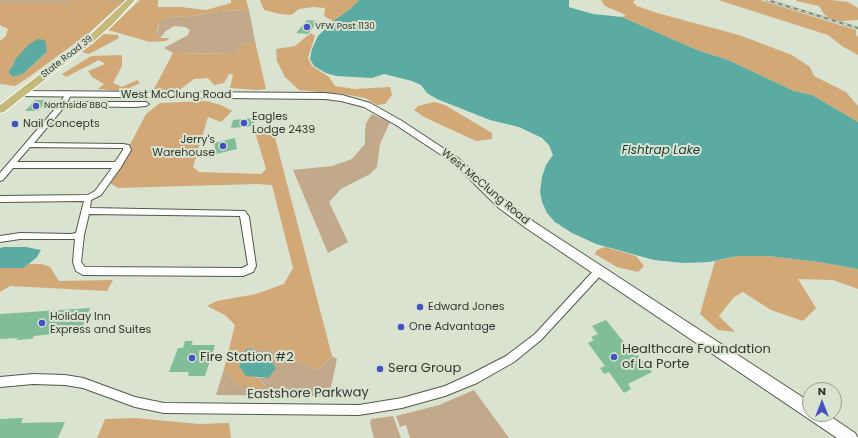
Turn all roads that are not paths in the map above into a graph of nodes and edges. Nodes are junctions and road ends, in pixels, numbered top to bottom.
1 (131, 0) edge
2 (69, 93) junction
3 (20, 94) junction
4 (63, 104) junction
5 (146, 104) dead end
6 (0, 110) edge
7 (29, 145) junction
8 (13, 165) junction
9 (118, 165) junction
10 (0, 178) edge
11 (88, 198) junction
12 (0, 199) edge
13 (85, 211) junction
14 (80, 235) junction
15 (0, 239) edge
16 (599, 271) junction
17 (0, 382) edge
18 (802, 406) edge
19 (826, 422) edge
20 (850, 438) edge

1 - 3 main road, State Road 39
2 - 3 street, West McClung Road
2 - 4 street
2 - 16 street, West McClung Road
3 - 6 main road, State Road 39
4 - 5 street
4 - 7 street
7 - 8 street
7 - 9 street
8 - 9 street
8 - 10 street
9 - 11 street
11 - 12 street
11 - 13 street
13 - 14 street
13 - 14 street
14 - 15 street
16 - 17 street, Eastshore Parkway
16 - 18 street, West McClung Road
19 - 20 street

